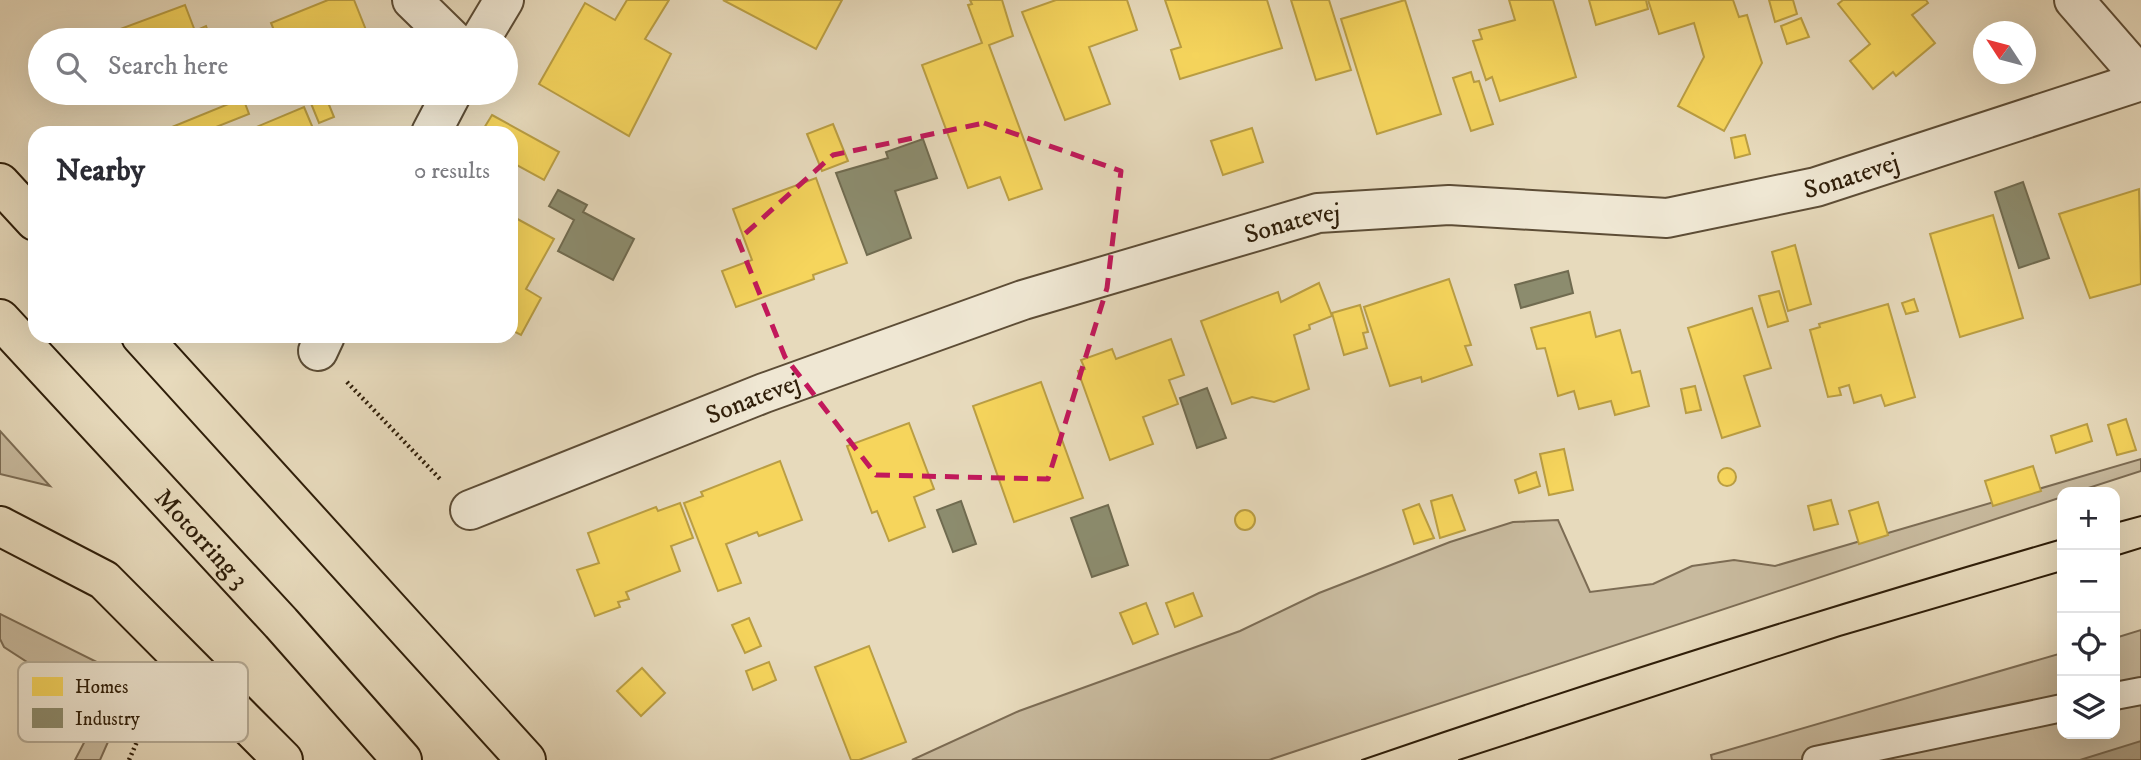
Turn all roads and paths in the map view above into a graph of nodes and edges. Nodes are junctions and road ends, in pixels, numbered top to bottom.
1 (412, 0) edge
2 (504, 0) edge
3 (2074, 0) edge
4 (441, 28) edge
5 (487, 28) edge
6 (2141, 79) edge
7 (446, 105) edge
8 (435, 126) edge
9 (0, 183) edge
10 (28, 213) edge
11 (0, 319) edge
12 (147, 343) edge
13 (322, 343) edge
14 (470, 510) joint
15 (0, 526) edge
16 (186, 662) edge
17 (2141, 691) edge
18 (2120, 695) edge
19 (2057, 709) edge
20 (248, 725) edge
21 (137, 742) edge
22 (129, 760) edge
23 (283, 760) edge
24 (401, 760) edge
25 (526, 760) edge
26 (1816, 760) edge

1 - 4 street
2 - 5 street
3 - 6 street
6 - 14 street, Sonatevej
7 - 8 street
9 - 10 highway
11 - 24 highway, Motorring 3
12 - 25 highway
13 - 14 path
15 - 16 highway
17 - 18 lane
19 - 26 lane
20 - 23 highway
21 - 22 path

